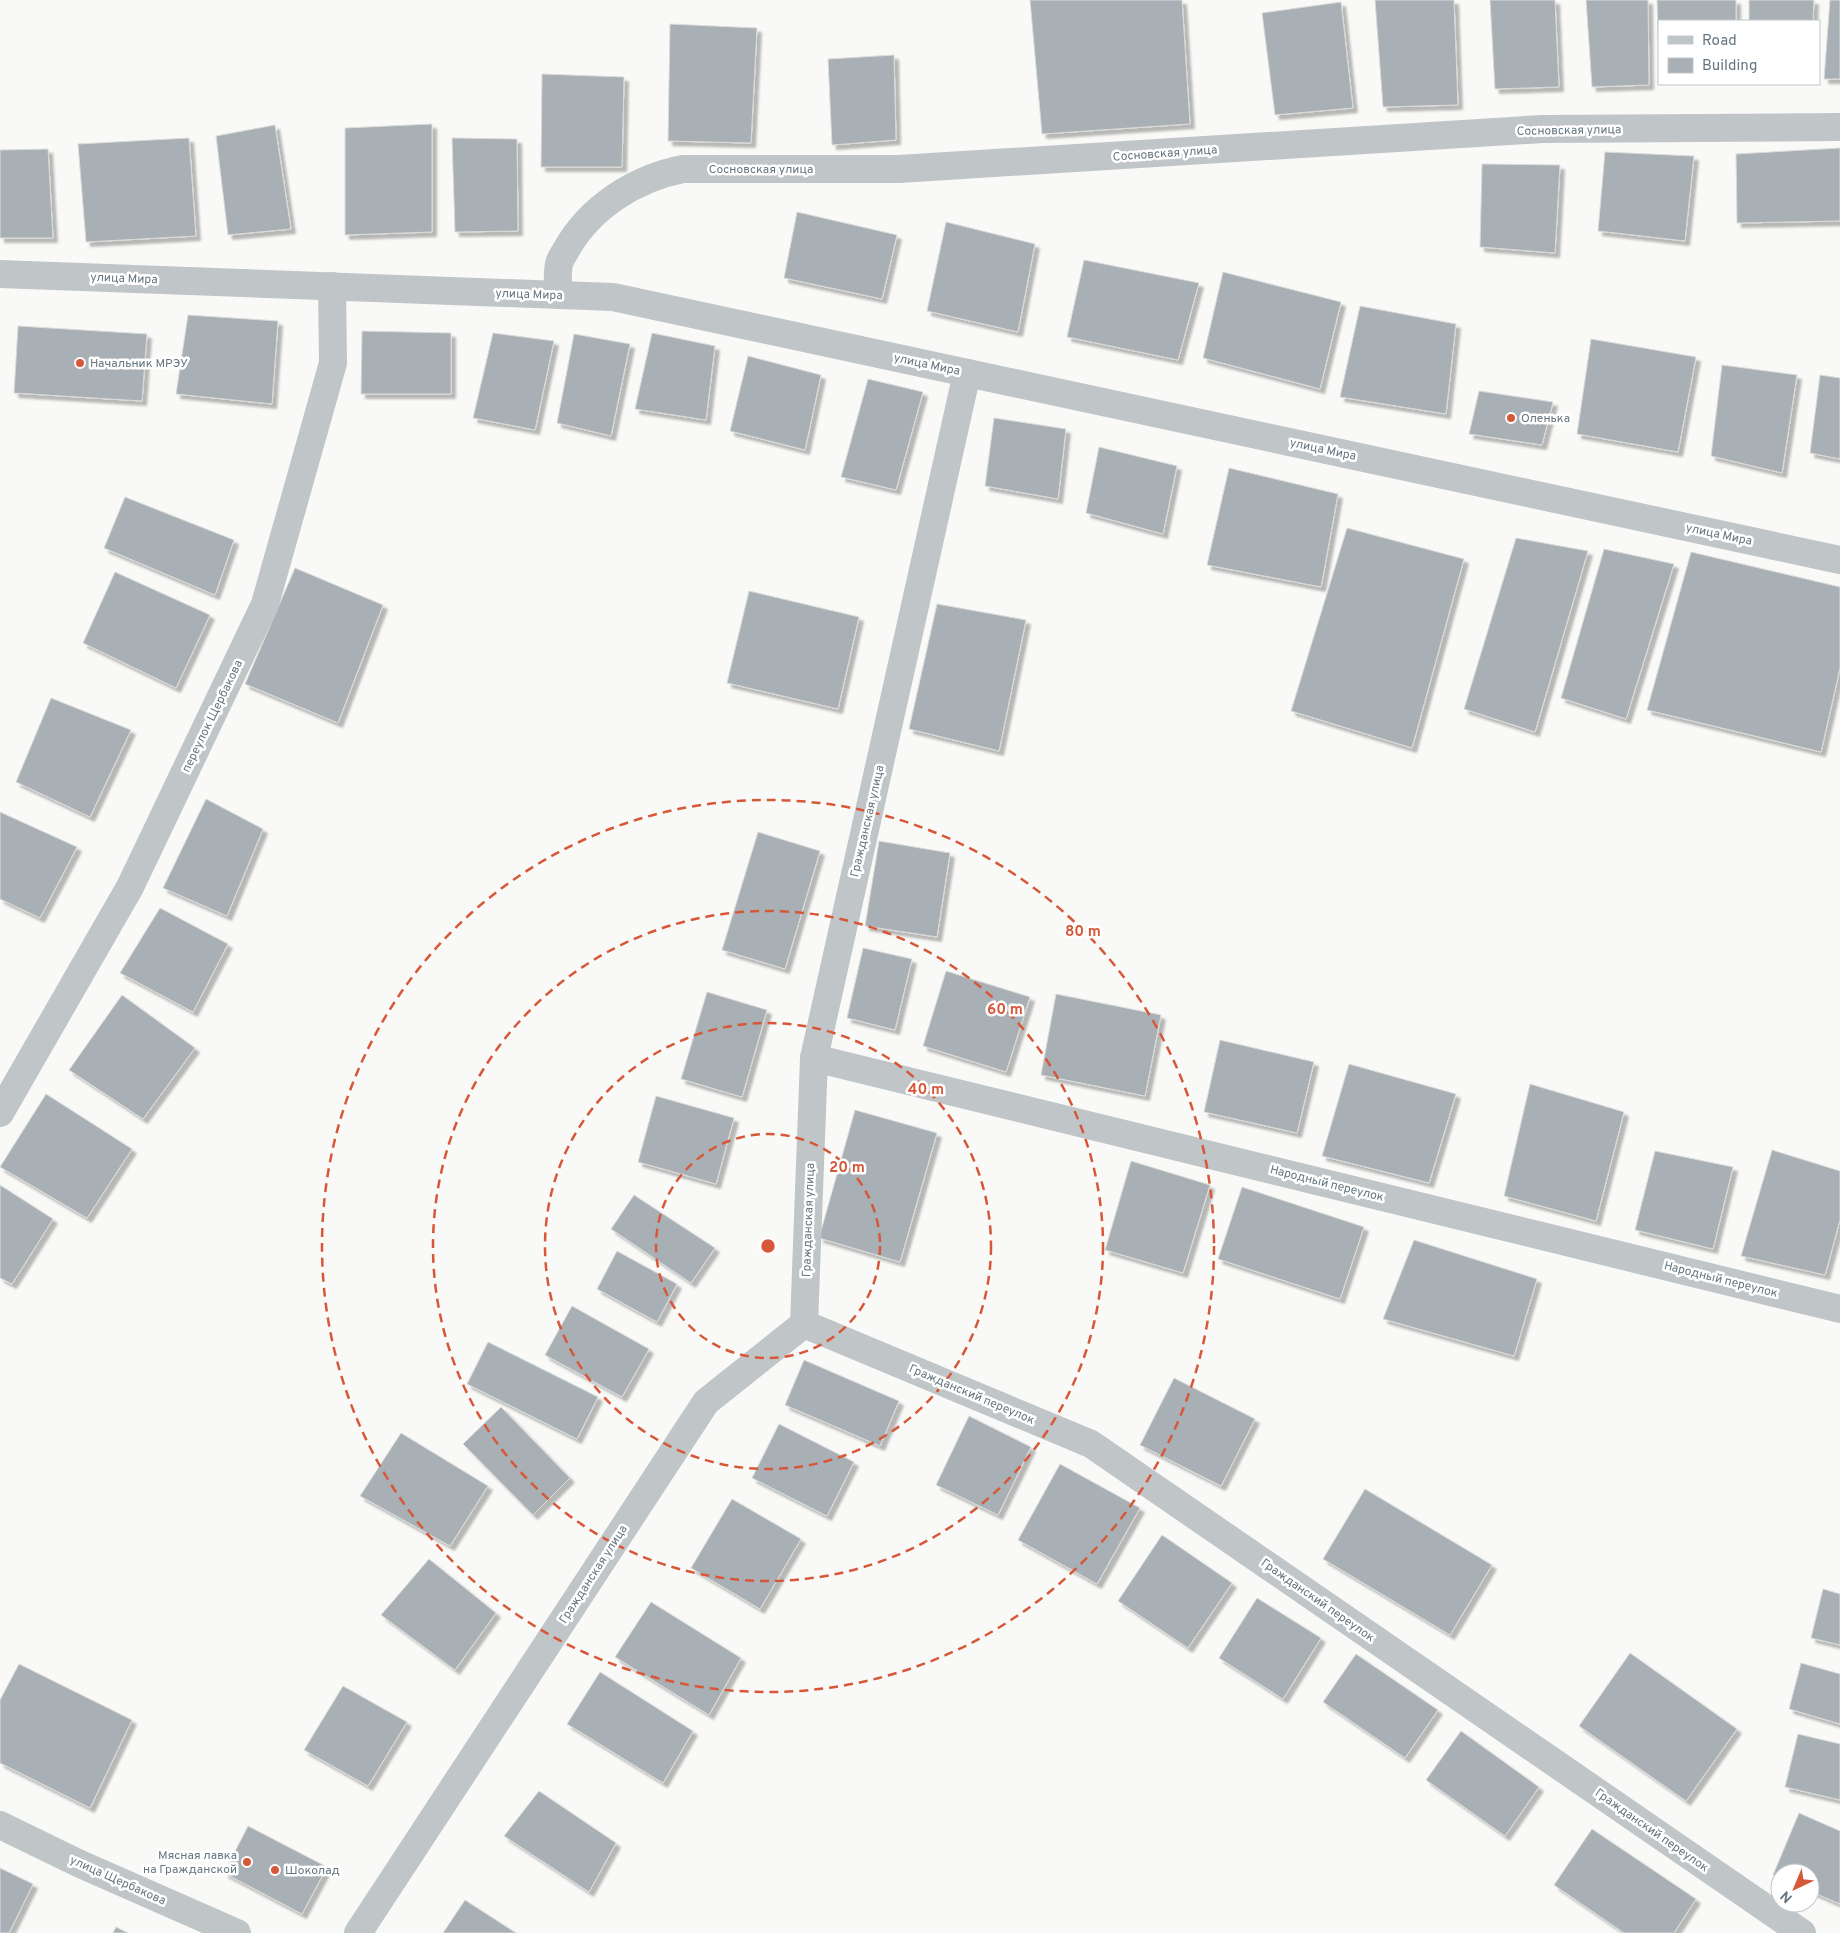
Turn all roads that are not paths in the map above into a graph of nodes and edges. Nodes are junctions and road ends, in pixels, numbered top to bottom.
1 (1840, 127) edge
2 (0, 274) edge
3 (332, 286) junction
4 (558, 294) junction
5 (967, 372) junction
6 (1840, 560) edge
7 (814, 1058) junction
8 (0, 1113) edge
9 (1840, 1309) edge
10 (804, 1324) junction
11 (0, 1826) edge
12 (236, 1933) edge
13 (358, 1933) edge
14 (1802, 1933) edge

1 - 4 street, Сосновская улица
2 - 3 street, улица Мира
3 - 4 street, улица Мира
3 - 8 street, переулок Щербакова
4 - 5 street, улица Мира
5 - 6 street, улица Мира
5 - 7 street, Гражданская улица
7 - 9 street, Народный переулок
7 - 10 street, Гражданская улица
10 - 13 street, Гражданская улица
10 - 14 street, Гражданский переулок
11 - 12 street, улица Щербакова

